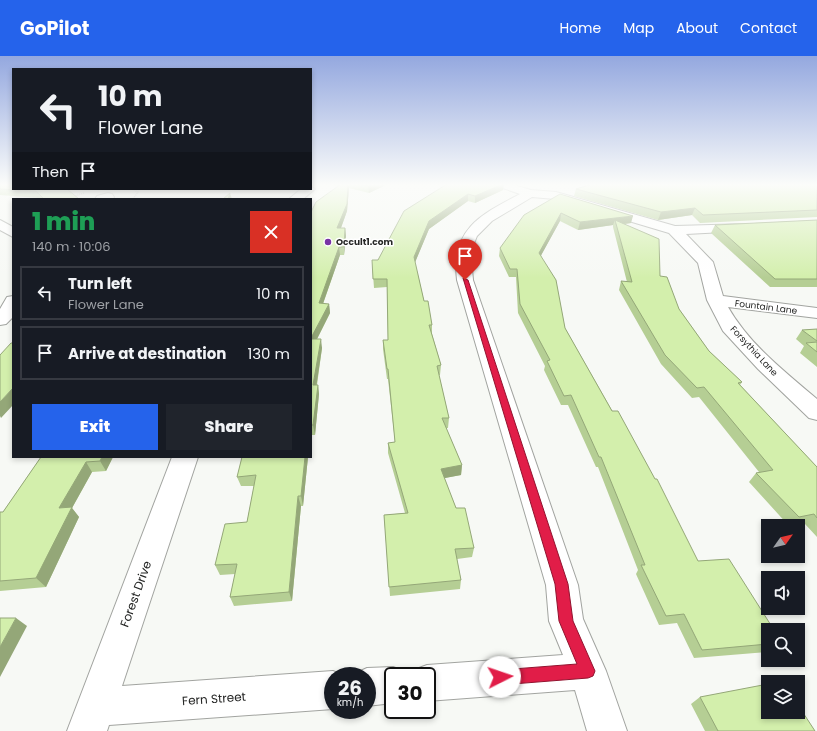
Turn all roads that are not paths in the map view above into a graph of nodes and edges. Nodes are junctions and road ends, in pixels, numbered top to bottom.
1 (490, 216) edge
2 (624, 216) edge
3 (754, 226) edge
4 (674, 230) junction
5 (716, 300) junction
6 (817, 312) edge
7 (817, 412) edge
8 (185, 458) edge
9 (588, 671) junction
10 (436, 682) edge
11 (324, 691) edge
12 (91, 719) edge
13 (607, 731) edge

1 - 9 street
2 - 4 street, Forsythia Lane
3 - 4 street
4 - 5 street, Forsythia Lane
5 - 6 street, Fountain Lane
5 - 7 street, Forsythia Lane
8 - 12 street, Forest Drive
9 - 10 street
9 - 13 street
11 - 12 street, Fern Street

